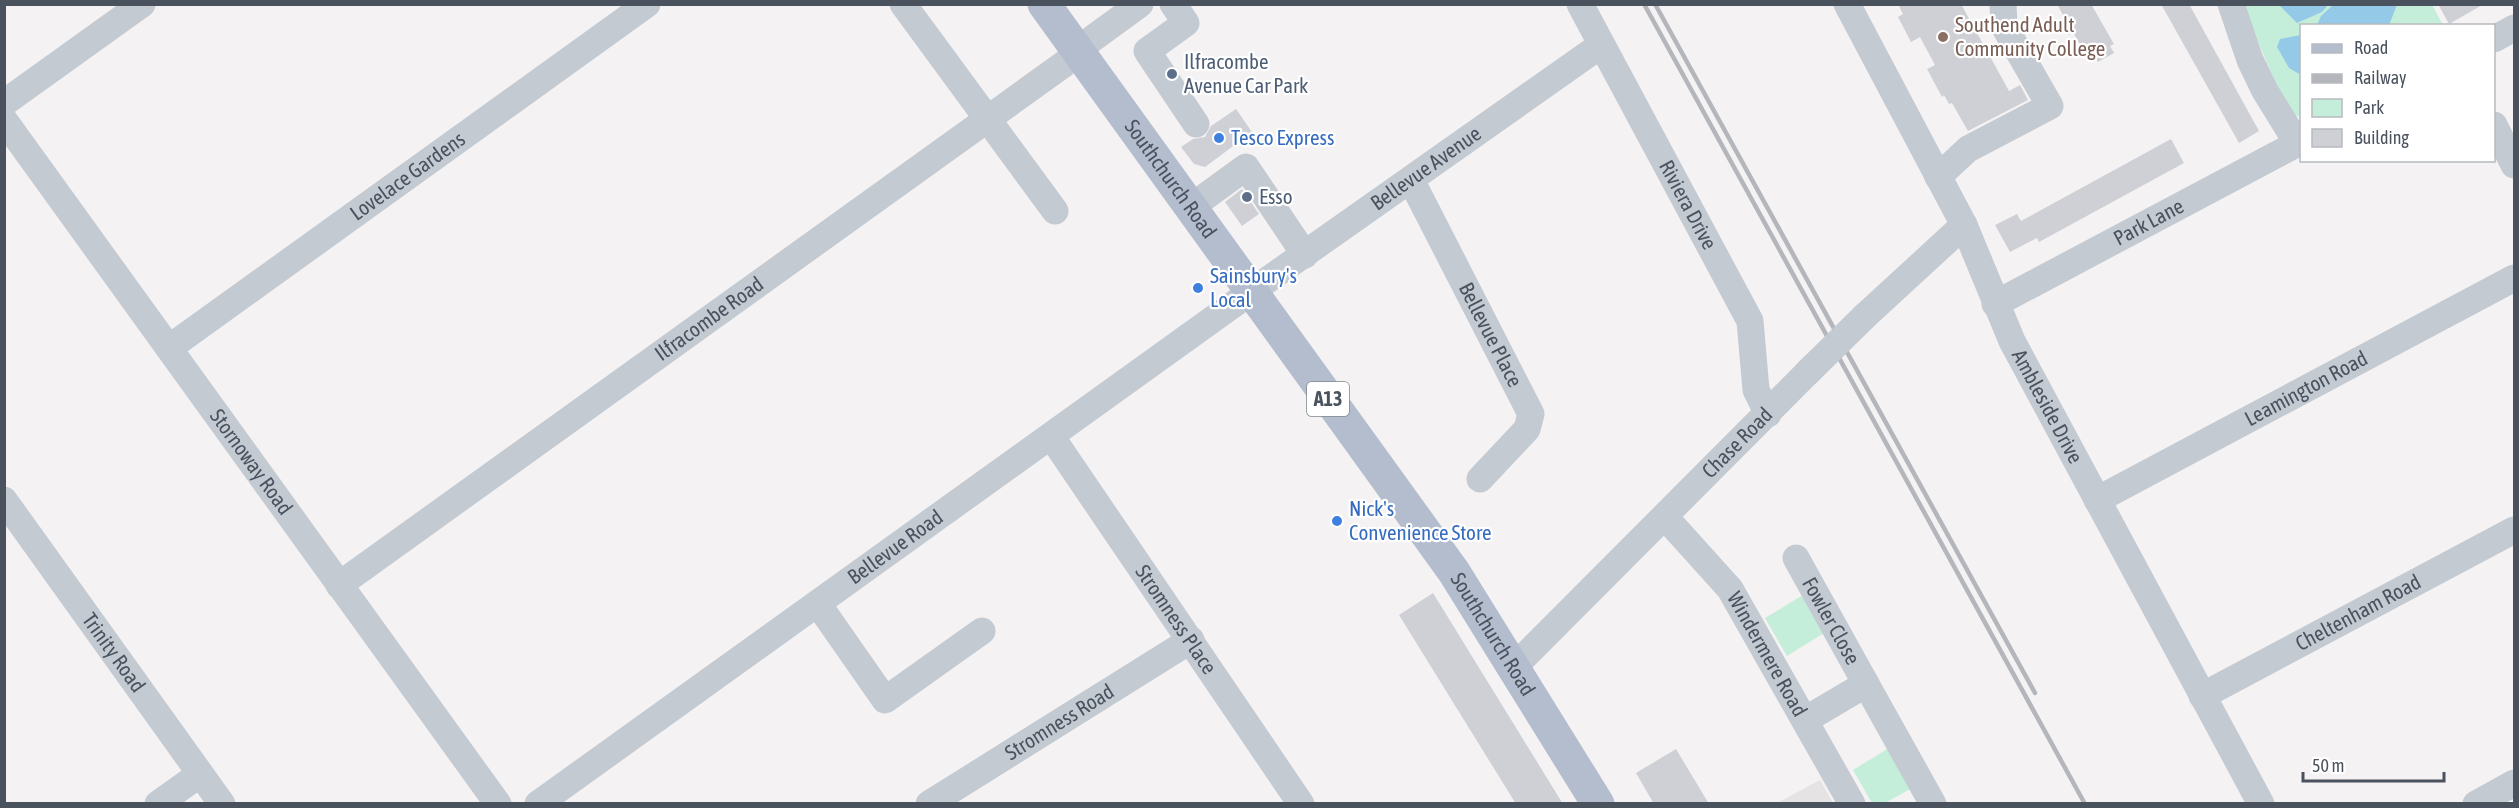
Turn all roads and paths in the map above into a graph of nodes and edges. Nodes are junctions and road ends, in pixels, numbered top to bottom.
1 (142, 4) edge
2 (647, 4) edge
3 (903, 4) edge
4 (1044, 4) edge
5 (1140, 4) edge
6 (1173, 4) edge
7 (1580, 4) edge
8 (1846, 4) edge
9 (2003, 4) edge
10 (2231, 4) edge
11 (2514, 28) edge
12 (2495, 38) edge
13 (1601, 45) junction
14 (1078, 51) junction
15 (4, 102) edge
16 (987, 119) junction
17 (4, 120) edge
18 (1196, 123) dead end
19 (2495, 129) edge
20 (2299, 142) edge
21 (2514, 165) edge
22 (1938, 177) junction
23 (1411, 180) junction
24 (1191, 207) junction
25 (1055, 211) dead end
26 (1964, 225) junction
27 (1305, 255) junction
28 (2514, 278) edge
29 (1252, 291) junction
30 (1995, 304) junction
31 (170, 348) junction
32 (1768, 414) junction
33 (1051, 436) junction
34 (1480, 479) dead end
35 (4, 500) edge
36 (2097, 500) junction
37 (1665, 517) junction
38 (2514, 531) edge
39 (1796, 558) dead end
40 (339, 585) junction
41 (818, 604) junction
42 (982, 631) dead end
43 (1191, 640) junction
44 (1515, 666) junction
45 (1866, 684) junction
46 (2202, 696) junction
47 (1805, 720) junction
48 (200, 774) junction
49 (2514, 783) edge
50 (1290, 800) edge
51 (158, 804) edge
52 (222, 804) edge
53 (498, 804) edge
54 (538, 804) edge
55 (929, 804) edge
56 (1598, 804) edge
57 (1852, 804) edge
58 (1934, 804) edge
59 (2261, 804) edge
60 (2476, 804) edge

1 - 15 street
2 - 31 street, Lovelace Gardens
3 - 16 street
4 - 14 main road, Southchurch Road / A13
5 - 14 street, Ilfracombe Road
6 - 18 street
7 - 13 street, Riviera Drive
8 - 22 street, Ambleside Drive
9 - 22 street
10 - 20 street
11 - 12 street
13 - 23 street, Bellevue Avenue
13 - 32 street, Riviera Drive
14 - 16 street, Ilfracombe Road
14 - 24 main road, Southchurch Road / A13
16 - 25 street
16 - 40 street, Ilfracombe Road
17 - 31 street, Stornoway Road
19 - 21 street
20 - 30 street, Park Lane
22 - 26 street, Ambleside Drive
23 - 27 street, Bellevue Avenue
23 - 34 street, Bellevue Place
24 - 27 street
24 - 29 main road, Southchurch Road / A13
26 - 30 street, Ambleside Drive
26 - 32 street, Chase Road, bridge
27 - 29 street, Bellevue Avenue
28 - 36 street, Leamington Road
29 - 33 street, Bellevue Road
29 - 44 main road, Southchurch Road / A13
30 - 36 street, Ambleside Drive
31 - 40 street, Stornoway Road
32 - 37 street, Chase Road
33 - 41 street, Bellevue Road
33 - 43 street, Stromness Place
35 - 48 street, Trinity Road
36 - 46 street, Ambleside Drive
37 - 44 street, Chase Road
37 - 47 street, Windermere Road
38 - 46 street, Cheltenham Road
39 - 45 street, Fowler Close
40 - 53 street, Stornoway Road
41 - 42 street
41 - 54 street, Bellevue Road
43 - 50 street, Stromness Place
43 - 55 street, Stromness Road
44 - 56 main road, Southchurch Road / A13
45 - 47 street, Fowler Close
45 - 58 street, Fowler Close
46 - 59 street, Ambleside Drive
47 - 57 street, Windermere Road
48 - 51 street
48 - 52 street, Trinity Road
49 - 60 street

